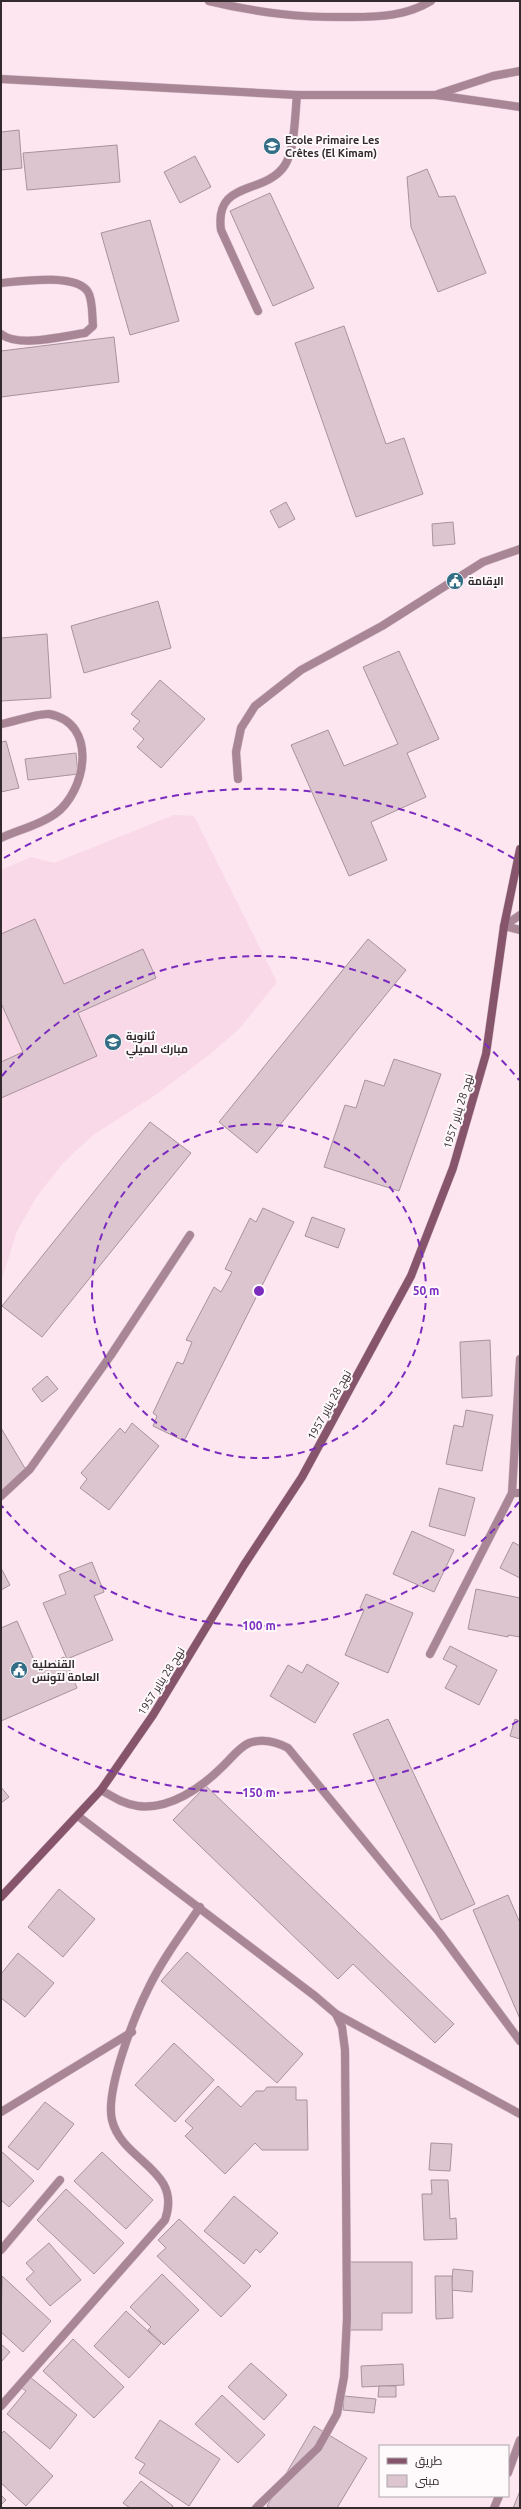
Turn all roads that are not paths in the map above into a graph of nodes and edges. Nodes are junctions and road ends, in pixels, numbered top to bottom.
1 (210, 1) edge
2 (431, 1) edge
3 (520, 71) edge
4 (1, 79) edge
5 (297, 95) junction
6 (436, 95) junction
7 (520, 107) edge
8 (1, 283) edge
9 (258, 311) dead end
10 (1, 334) edge
11 (520, 549) edge
12 (1, 724) edge
13 (238, 780) dead end
14 (1, 838) edge
15 (520, 849) edge
16 (518, 870) edge
17 (520, 916) edge
18 (504, 926) junction
19 (520, 930) edge
20 (190, 1235) dead end
21 (520, 1359) edge
22 (516, 1493) edge
23 (1, 1496) edge
24 (430, 1654) dead end
25 (101, 1790) junction
26 (78, 1816) junction
27 (1, 1897) edge
28 (200, 1907) junction
29 (336, 2014) junction
30 (132, 2032) junction
31 (520, 2041) edge
32 (1, 2112) edge
33 (520, 2114) edge
34 (60, 2180) dead end
35 (1, 2250) edge
36 (1, 2406) edge
37 (520, 2440) edge
38 (509, 2470) edge
39 (499, 2497) edge
40 (256, 2508) edge
41 (494, 2508) edge

1 - 2 street
3 - 6 street
4 - 5 street
5 - 6 street
5 - 9 street
6 - 7 street
8 - 10 street
11 - 13 street
12 - 14 street
15 - 16 street, نهج 28 يناير 1957
16 - 18 street, نهج 28 يناير 1957
17 - 18 street
18 - 19 street
18 - 25 street, نهج 28 يناير 1957
20 - 23 street
21 - 22 street
22 - 24 street
25 - 26 street, نهج 28 يناير 1957
25 - 31 street
26 - 27 street, نهج 28 يناير 1957
26 - 28 street
28 - 29 street
28 - 30 street
29 - 33 street
29 - 40 street
30 - 32 street
30 - 36 street
34 - 35 street
37 - 38 street
39 - 41 street

